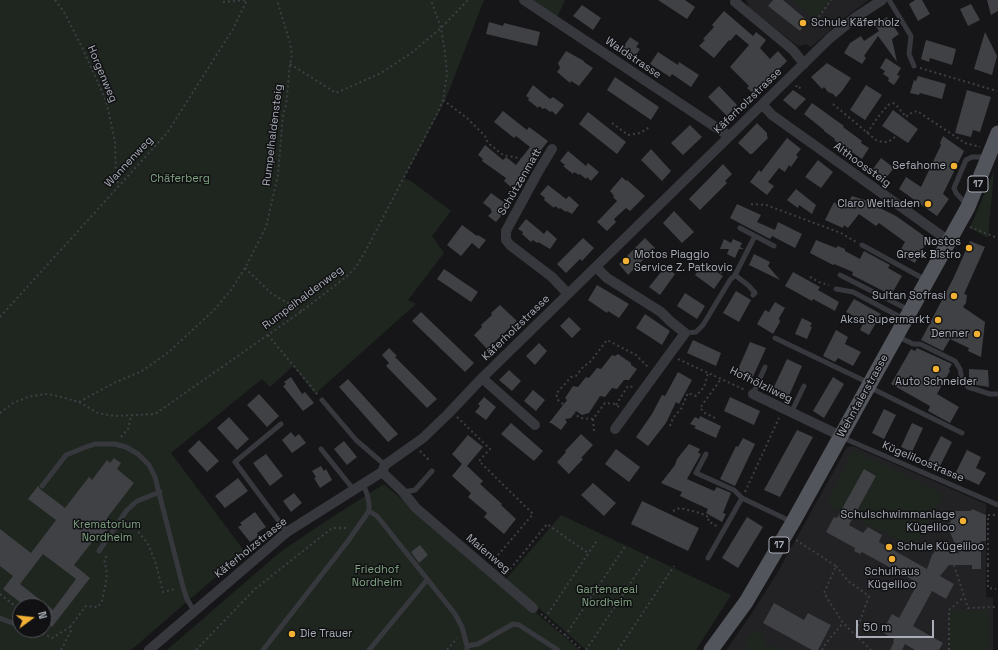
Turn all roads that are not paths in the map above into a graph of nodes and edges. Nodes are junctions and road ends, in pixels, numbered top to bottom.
1 (524, 0) edge
2 (882, 0) edge
3 (889, 0) edge
4 (734, 1) edge
5 (804, 64) junction
6 (914, 66) dead end
7 (762, 105) junction
8 (729, 136) junction
9 (992, 144) edge
10 (552, 149) dead end
11 (968, 206) junction
12 (740, 228) dead end
13 (755, 236) junction
14 (949, 241) junction
15 (862, 245) dead end
16 (774, 246) dead end
17 (596, 267) junction
18 (735, 275) junction
19 (840, 275) dead end
20 (927, 280) junction
21 (836, 289) road end
22 (568, 294) junction
23 (753, 295) dead end
24 (908, 315) junction
25 (685, 333) junction
26 (896, 335) junction
27 (775, 338) dead end
28 (765, 367) dead end
29 (482, 378) junction
30 (869, 385) junction
31 (804, 386) dead end
32 (753, 394) joint
33 (998, 394) edge
34 (322, 400) road end
35 (787, 411) junction
36 (282, 424) dead end
37 (535, 425) dead end
38 (615, 429) dead end
39 (962, 433) dead end
40 (840, 436) junction
41 (321, 449) dead end
42 (706, 454) dead end
43 (384, 468) junction
44 (432, 472) dead end
45 (363, 484) junction
46 (42, 486) dead end
47 (354, 490) junction
48 (160, 492) junction
49 (403, 492) junction
50 (742, 498) junction
51 (998, 505) edge
52 (369, 511) junction
53 (793, 522) junction
54 (287, 532) junction
55 (99, 551) road end
56 (708, 558) dead end
57 (427, 580) junction
58 (534, 608) road end
59 (194, 611) junction
60 (0, 618) edge
61 (12, 623) edge
62 (467, 648) edge
63 (149, 650) edge
64 (263, 650) edge
65 (369, 650) edge
66 (558, 650) edge
67 (711, 650) edge

1 - 8 street, Waldstrasse
2 - 5 street, Käferholzstrasse
3 - 6 lane
4 - 5 street
5 - 7 street, Käferholzstrasse
7 - 8 street, Käferholzstrasse
7 - 14 street, Althoossteig
8 - 17 street, Käferholzstrasse
9 - 11 main road, Wehntalerstrasse / 17
9 - 11 lane
10 - 22 street, Schützenmatt
11 - 14 main road, Wehntalerstrasse / 17
12 - 13 lane
13 - 16 lane
13 - 18 lane
14 - 20 main road, Wehntalerstrasse / 17
15 - 20 lane
17 - 22 street, Käferholzstrasse
17 - 25 street
18 - 23 lane
18 - 25 lane
19 - 24 lane
20 - 24 main road, Wehntalerstrasse / 17
21 - 24 lane
22 - 29 street, Käferholzstrasse
24 - 26 main road, Wehntalerstrasse / 17
25 - 38 street
26 - 30 main road, Wehntalerstrasse / 17
26 - 33 lane
27 - 30 lane
28 - 32 lane
29 - 37 street
29 - 43 street, Käferholzstrasse
30 - 39 lane
30 - 40 main road, Wehntalerstrasse / 17
31 - 35 lane
32 - 35 street, Hofhölzliweg
34 - 43 lane
35 - 40 street, Hofhölzliweg
36 - 54 lane
40 - 51 lane, Kügeliloostrasse
40 - 53 main road, Wehntalerstrasse / 17
41 - 47 lane
42 - 50 lane
43 - 45 street, Käferholzstrasse
43 - 49 street, Maienweg
44 - 49 lane
45 - 47 street, Käferholzstrasse
45 - 52 lane
46 - 48 lane
47 - 54 street, Käferholzstrasse
48 - 55 lane
48 - 59 lane
49 - 58 street, Maienweg
50 - 53 lane
50 - 56 lane
52 - 57 lane
52 - 64 lane
53 - 67 main road, Wehntalerstrasse / 17
54 - 59 street, Käferholzstrasse
57 - 62 lane
57 - 65 lane
59 - 63 street, Käferholzstrasse
60 - 61 lane
62 - 66 lane

